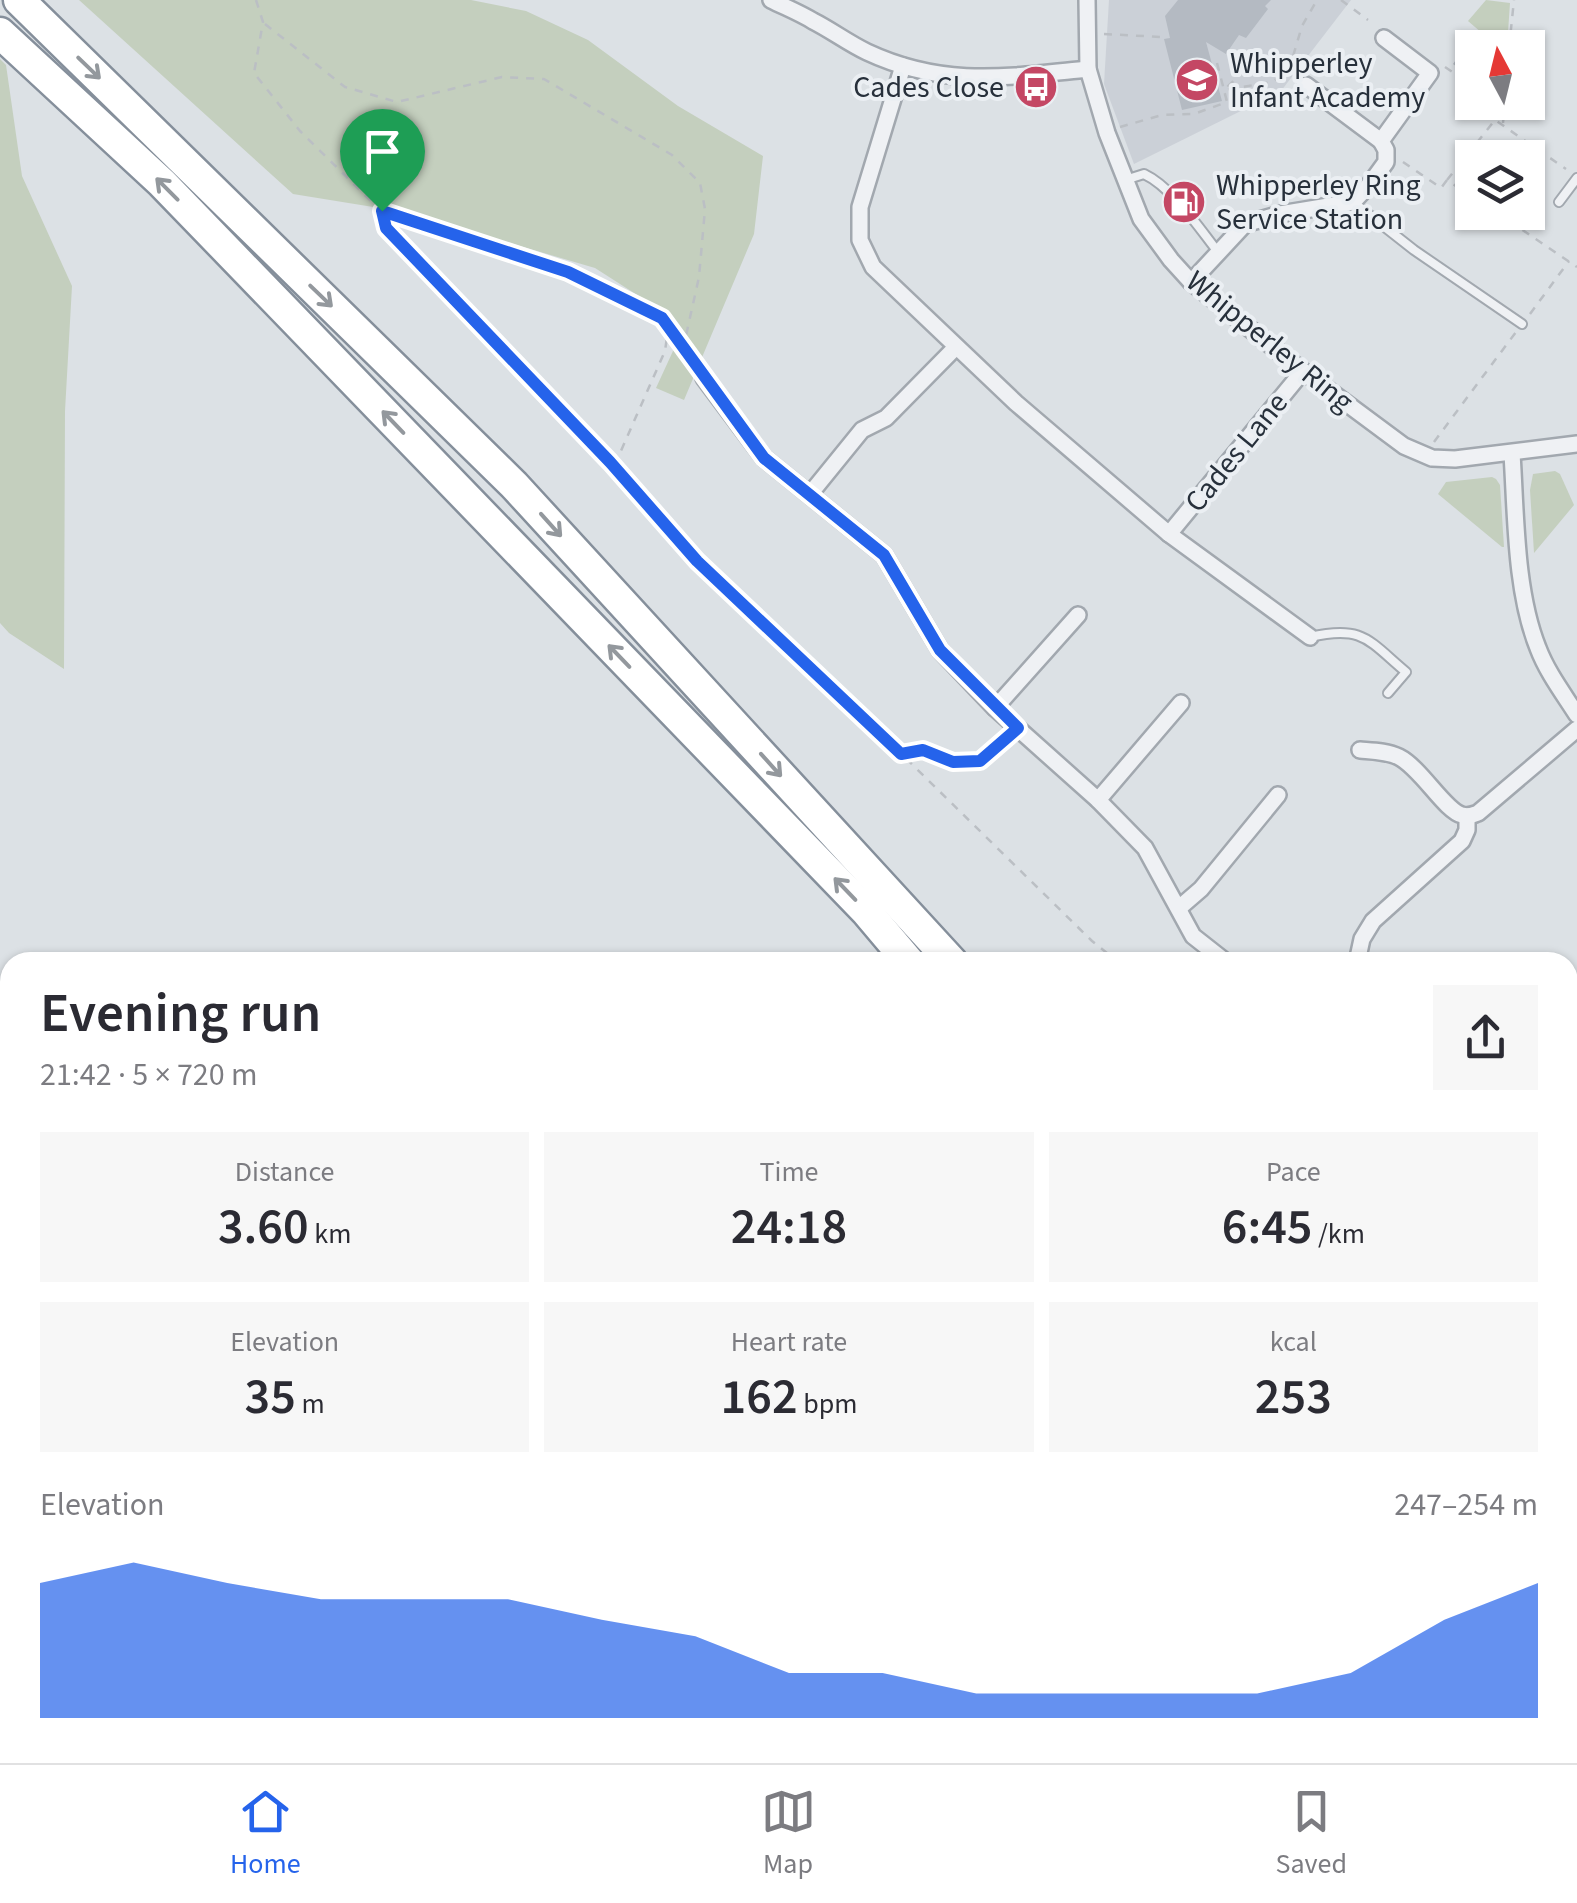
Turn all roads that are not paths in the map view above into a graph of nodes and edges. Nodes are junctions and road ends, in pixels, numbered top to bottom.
1 (19, 0) edge
2 (771, 0) edge
3 (1088, 0) edge
4 (0, 34) edge
5 (1384, 38) dead end
6 (903, 66) junction
7 (1088, 69) junction
8 (1306, 86) dead end
9 (1383, 145) junction
10 (1577, 177) edge
11 (1124, 180) junction
12 (1353, 202) junction
13 (1559, 202) dead end
14 (1218, 252) junction
15 (1191, 282) junction
16 (1522, 324) road end
17 (956, 347) junction
18 (1302, 371) junction
19 (704, 378) road end
20 (1577, 444) edge
21 (1512, 454) junction
22 (810, 494) junction
23 (1170, 534) junction
24 (1078, 615) dead end
25 (1310, 637) joint
26 (1388, 694) dead end
27 (1181, 702) dead end
28 (995, 708) junction
29 (1577, 715) edge
30 (1577, 729) edge
31 (1360, 750) dead end
32 (1278, 794) dead end
33 (1098, 800) junction
34 (1466, 816) junction
35 (1179, 908) junction
36 (901, 952) edge
37 (943, 952) edge
38 (1213, 952) edge
39 (1360, 952) edge

1 -> 37 highway
2 - 6 street
3 - 7 street, Whipperley Ring
36 -> 4 highway
5 - 9 street
6 - 7 street
6 - 17 street
7 - 11 street, Whipperley Ring
8 - 9 street
9 - 12 street
10 - 13 lane
11 - 14 lane
11 - 15 street, Whipperley Ring
12 - 14 street
12 - 16 lane
14 - 15 street
15 - 18 street, Whipperley Ring
17 - 22 street
17 - 23 street
18 - 21 street, Whipperley Ring
18 - 23 street, Cades Lane
19 - 22 street
20 - 21 street, Whipperley Ring
21 - 29 street
22 - 28 street
23 - 25 street
24 - 28 street
25 - 26 lane
27 - 33 street
28 - 33 street
30 - 34 street
31 - 34 street
32 - 35 street
33 - 35 street
34 - 39 street
35 - 38 street

